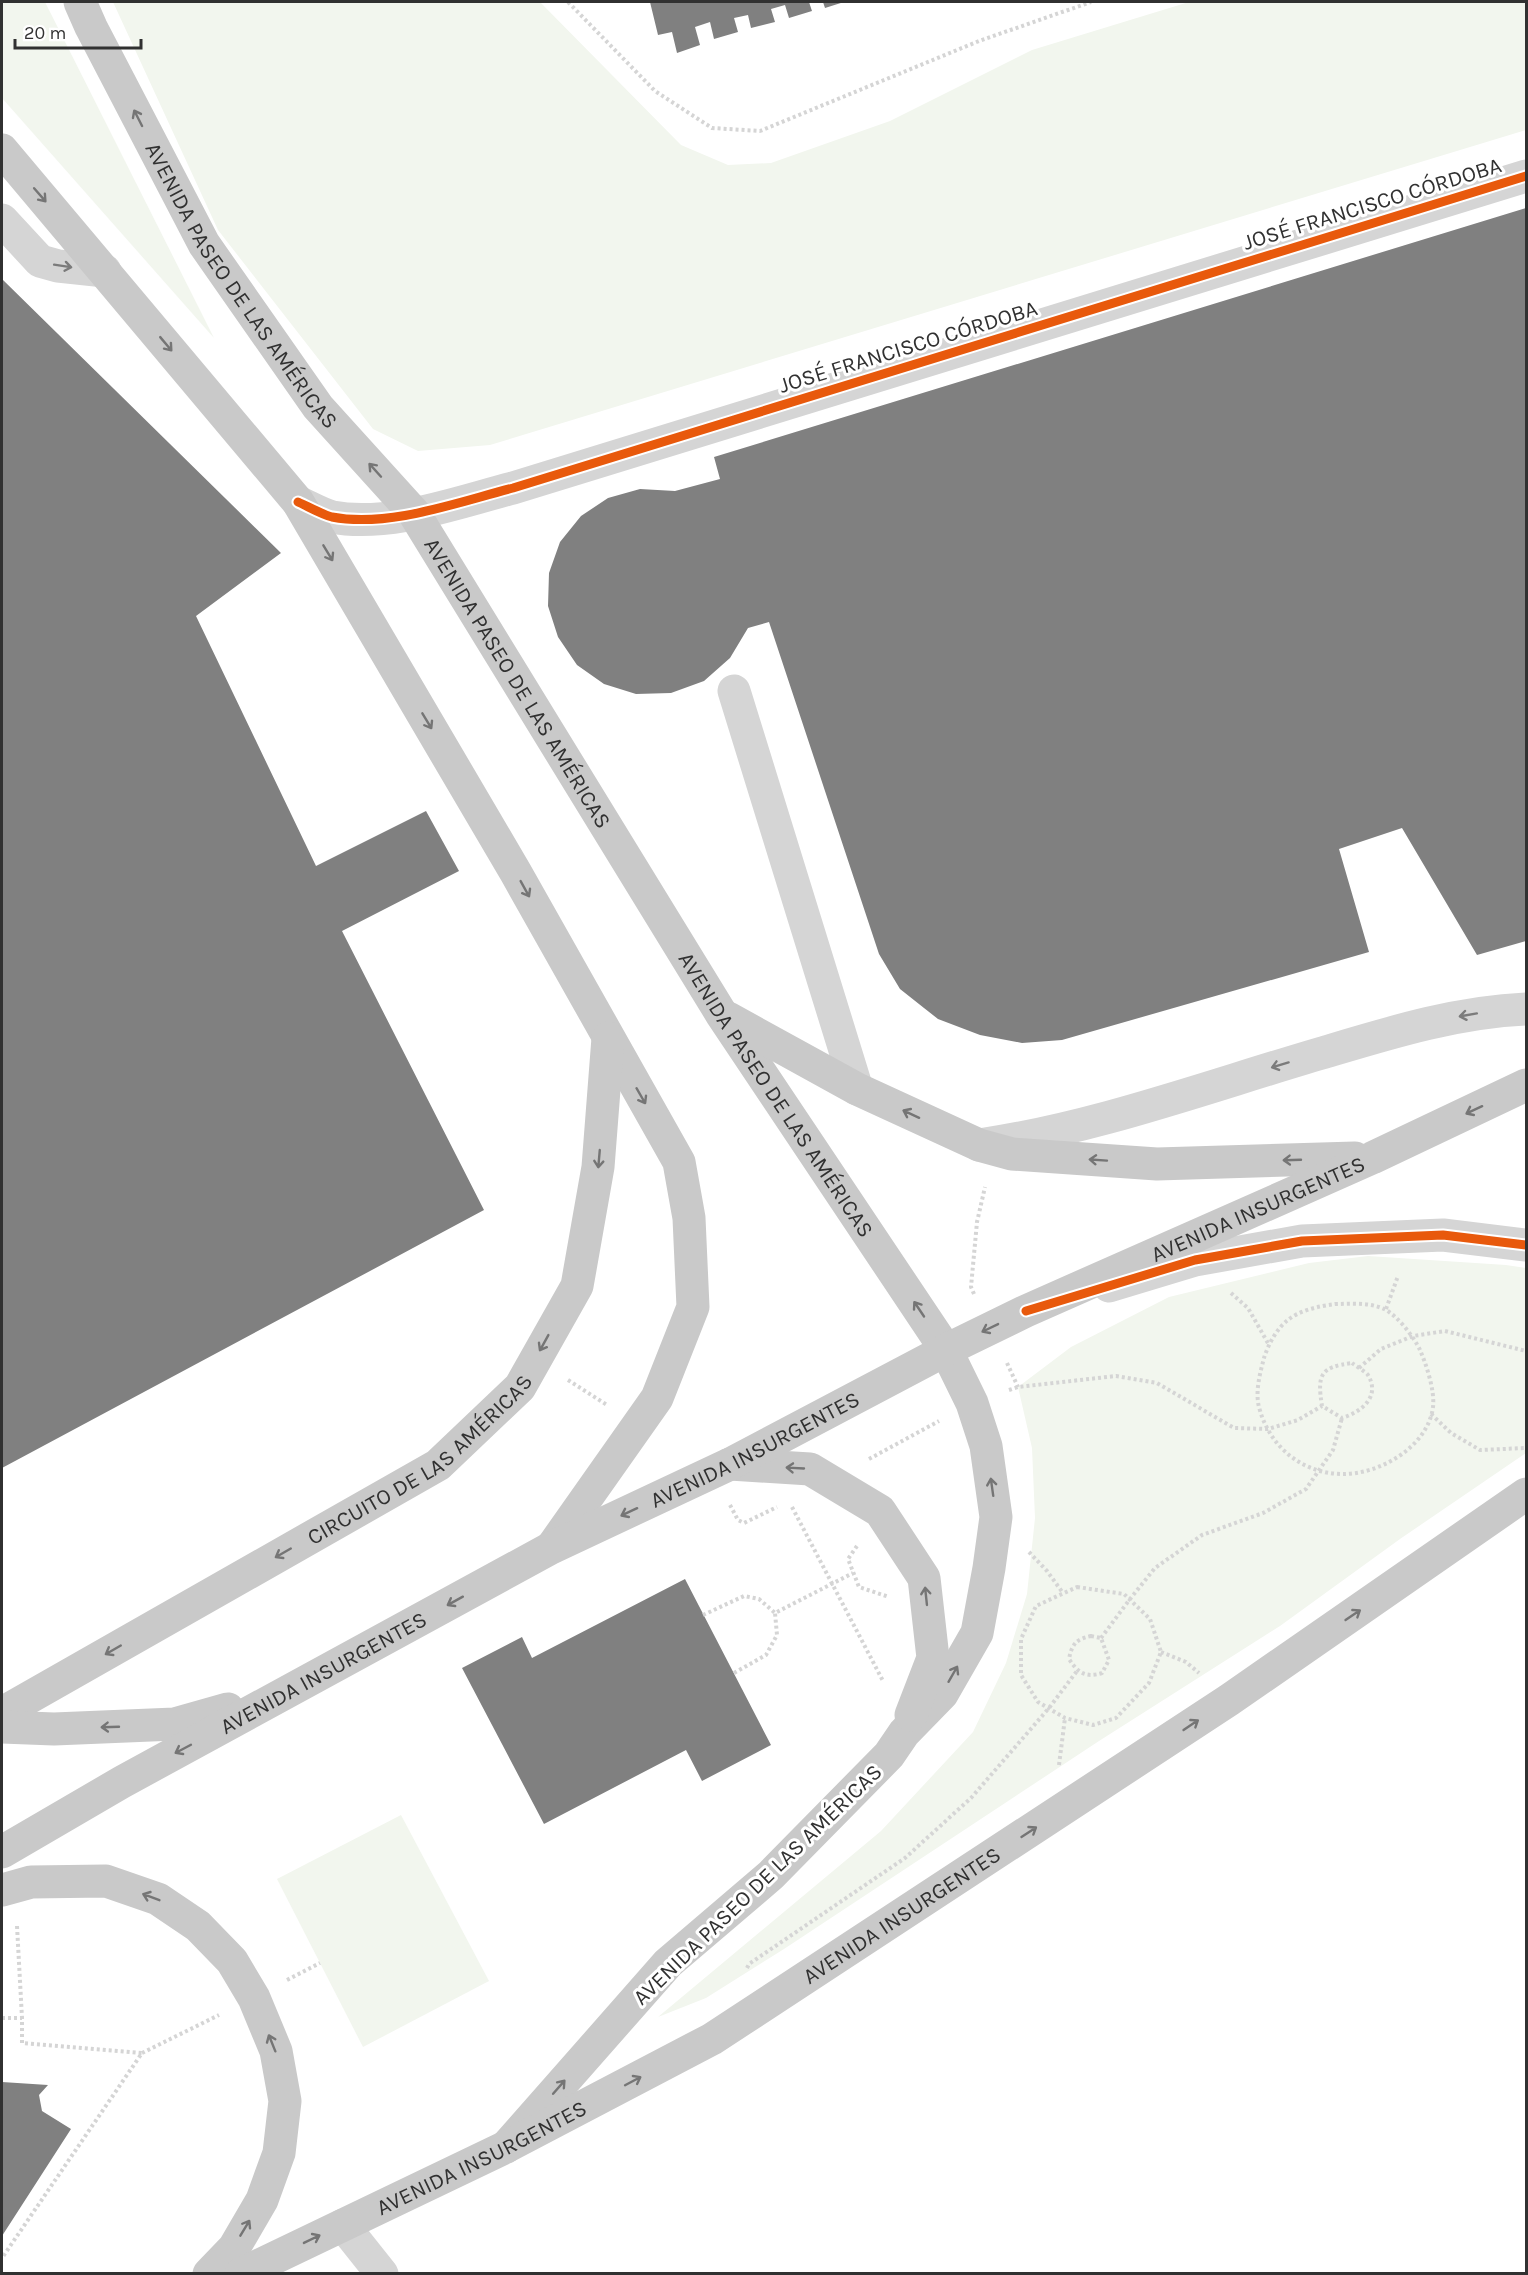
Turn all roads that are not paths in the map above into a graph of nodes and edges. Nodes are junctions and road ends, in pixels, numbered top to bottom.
1 (80, 2) edge
2 (2, 150) edge
3 (1527, 176) edge
4 (2, 220) edge
5 (105, 271) junction
6 (298, 502) junction
7 (414, 513) junction
8 (734, 691) dead end
9 (1527, 1009) edge
10 (722, 1015) junction
11 (608, 1038) junction
12 (1527, 1084) edge
13 (857, 1089) junction
14 (986, 1147) junction
15 (1372, 1158) junction
16 (1527, 1245) edge
17 (1026, 1311) junction
18 (946, 1350) junction
19 (730, 1464) junction
20 (1522, 1500) edge
21 (552, 1548) junction
22 (290, 1691) junction
23 (2, 1713) edge
24 (2, 1727) edge
25 (904, 1733) junction
26 (2, 1852) edge
27 (8, 1888) edge
28 (506, 2147) junction
29 (343, 2224) junction
30 (209, 2274) edge
31 (241, 2274) edge
32 (382, 2274) edge

7 -> 1 main road, AVENIDA PASEO DE LAS AMÉRICAS
2 -> 5 main road
3 - 7 street, JOSÉ FRANCISCO CÓRDOBA
4 -> 5 street
5 -> 6 main road
6 - 7 street, JOSÉ FRANCISCO CÓRDOBA
6 -> 11 main road
7 - 10 main road, AVENIDA PASEO DE LAS AMÉRICAS
8 - 13 street
9 -> 14 street
10 - 13 main road
18 -> 10 main road, AVENIDA PASEO DE LAS AMÉRICAS
11 -> 21 main road
11 -> 23 main road, CIRCUITO DE LAS AMÉRICAS
12 -> 15 main road, AVENIDA INSURGENTES
14 -> 13 main road
15 -> 14 main road
15 - 17 main road, AVENIDA INSURGENTES
16 - 17 street
17 -> 18 main road, AVENIDA INSURGENTES
18 - 19 main road, AVENIDA INSURGENTES
25 -> 18 main road, AVENIDA PASEO DE LAS AMÉRICAS
19 -> 21 main road, AVENIDA INSURGENTES
25 -> 19 main road
28 -> 20 main road, AVENIDA INSURGENTES
21 -> 22 main road, AVENIDA INSURGENTES
22 -> 24 main road
22 -> 26 main road, AVENIDA INSURGENTES
28 -> 25 main road, AVENIDA PASEO DE LAS AMÉRICAS
30 -> 27 main road
28 - 29 main road, AVENIDA INSURGENTES
31 -> 29 main road, AVENIDA INSURGENTES
29 - 32 street

